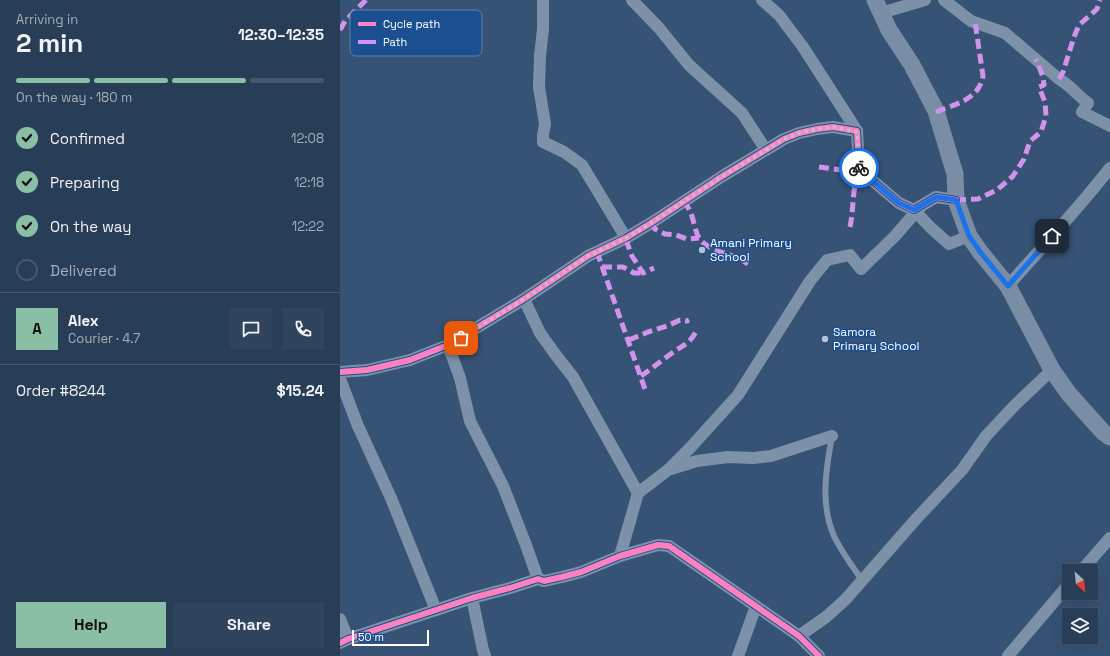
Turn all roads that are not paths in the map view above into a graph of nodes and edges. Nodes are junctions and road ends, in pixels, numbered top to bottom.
1 (543, 0) edge
2 (632, 0) edge
3 (762, 0) edge
4 (925, 0) edge
5 (944, 0) edge
6 (878, 6) edge
7 (1110, 126) edge
8 (857, 132) junction
9 (766, 150) junction
10 (1110, 168) edge
11 (956, 200) junction
12 (919, 209) junction
13 (969, 236) junction
14 (626, 238) junction
15 (1008, 286) junction
16 (524, 299) junction
17 (448, 345) junction
18 (1052, 370) junction
19 (340, 372) edge
20 (340, 379) edge
21 (832, 436) joint
22 (1110, 437) edge
23 (668, 470) junction
24 (638, 493) junction
25 (1110, 538) edge
26 (620, 556) junction
27 (1087, 564) edge
28 (538, 579) junction
29 (862, 580) junction
30 (1062, 592) edge
31 (472, 598) junction
32 (756, 606) junction
33 (436, 610) junction
34 (340, 619) edge
35 (799, 636) junction
36 (344, 641) edge
37 (486, 656) edge
38 (738, 656) edge
39 (819, 656) edge
40 (1008, 656) edge

1 - 14 street
2 - 9 street
3 - 8 street
4 - 6 street
5 - 7 street
6 - 11 street
8 - 9 street
8 - 12 street
9 - 14 street
10 - 15 street
11 - 12 street
11 - 13 street
12 - 13 street
12 - 23 street
13 - 15 street
14 - 16 street
15 - 18 street
16 - 17 street
16 - 24 street
17 - 19 street
17 - 28 street
18 - 22 street
18 - 29 street
20 - 33 street
21 - 23 street
21 - 29 lane
23 - 24 street
24 - 26 street
25 - 27 street
26 - 28 street
26 - 32 street
28 - 31 street
29 - 35 street
30 - 40 street
31 - 33 street
31 - 37 street
32 - 35 street
32 - 38 street
33 - 36 street
34 - 36 street
35 - 39 street

